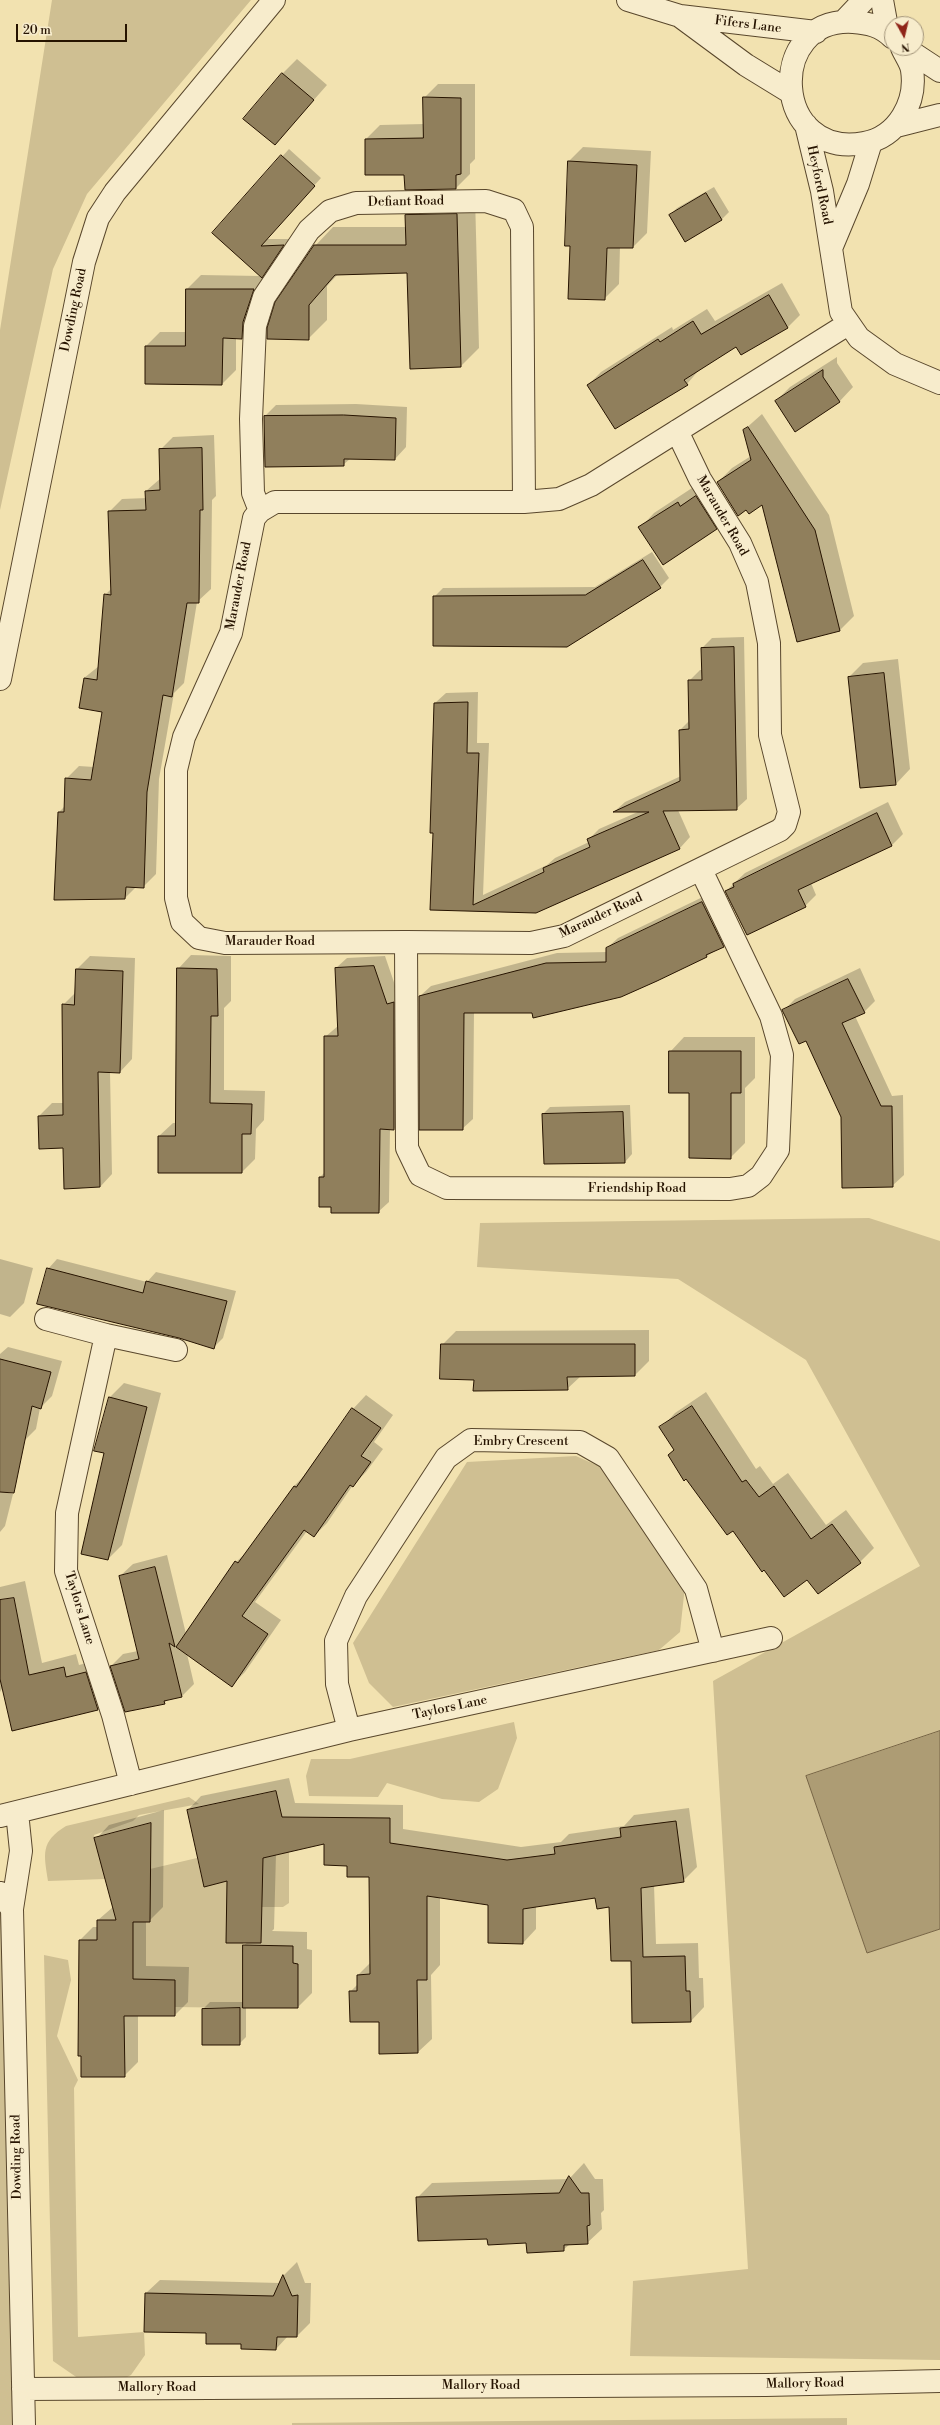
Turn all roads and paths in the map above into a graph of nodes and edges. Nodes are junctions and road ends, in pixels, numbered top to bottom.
1 (274, 0) edge
2 (628, 0) edge
3 (864, 0) edge
4 (882, 0) edge
5 (680, 16) junction
6 (887, 16) edge
7 (844, 22) junction
8 (816, 32) junction
9 (884, 33) edge
10 (905, 56) edge
11 (917, 56) edge
12 (940, 71) edge
13 (790, 92) junction
14 (940, 115) edge
15 (806, 125) junction
16 (896, 126) junction
17 (871, 142) junction
18 (832, 246) junction
19 (848, 324) junction
20 (940, 383) edge
21 (677, 431) junction
22 (524, 502) junction
23 (260, 511) junction
24 (0, 679) edge
25 (701, 870) junction
26 (406, 942) junction
27 (46, 1319) dead end
28 (106, 1335) junction
29 (176, 1350) dead end
30 (771, 1638) dead end
31 (714, 1651) junction
32 (349, 1730) junction
33 (131, 1784) junction
34 (9, 1814) edge
35 (6, 1901) edge
36 (940, 2381) edge
37 (23, 2389) junction
38 (24, 2425) edge

1 - 24 street, Dowding Road
2 - 5 street, Fifers Lane
3 - 7 street
4 - 6 street
5 - 8 street, Fifers Lane
5 - 13 street, Fifers Lane
7 - 8 street
7 - 9 street
8 - 13 street
10 - 16 street
11 - 12 street
13 - 15 street
14 - 16 street
15 - 17 street
15 - 18 street, Heyford Road
16 - 17 street
17 - 18 street, Heyford Road
18 - 19 street, Heyford Road
19 - 20 street, Heyford Road
19 - 21 street
21 - 22 street
21 - 25 street, Marauder Road
22 - 23 street
22 - 23 street, Defiant Road
23 - 26 street, Marauder Road
25 - 26 street, Marauder Road
25 - 26 street, Friendship Road
27 - 28 street
28 - 29 street
28 - 33 street, Taylors Lane
30 - 31 street, Taylors Lane
31 - 32 street, Taylors Lane
31 - 32 street, Embry Crescent
32 - 33 street, Taylors Lane
33 - 34 street, Taylors Lane
34 - 35 street, Dowding Road
35 - 37 street, Dowding Road
36 - 37 street, Mallory Road
37 - 38 street, Dowding Road

